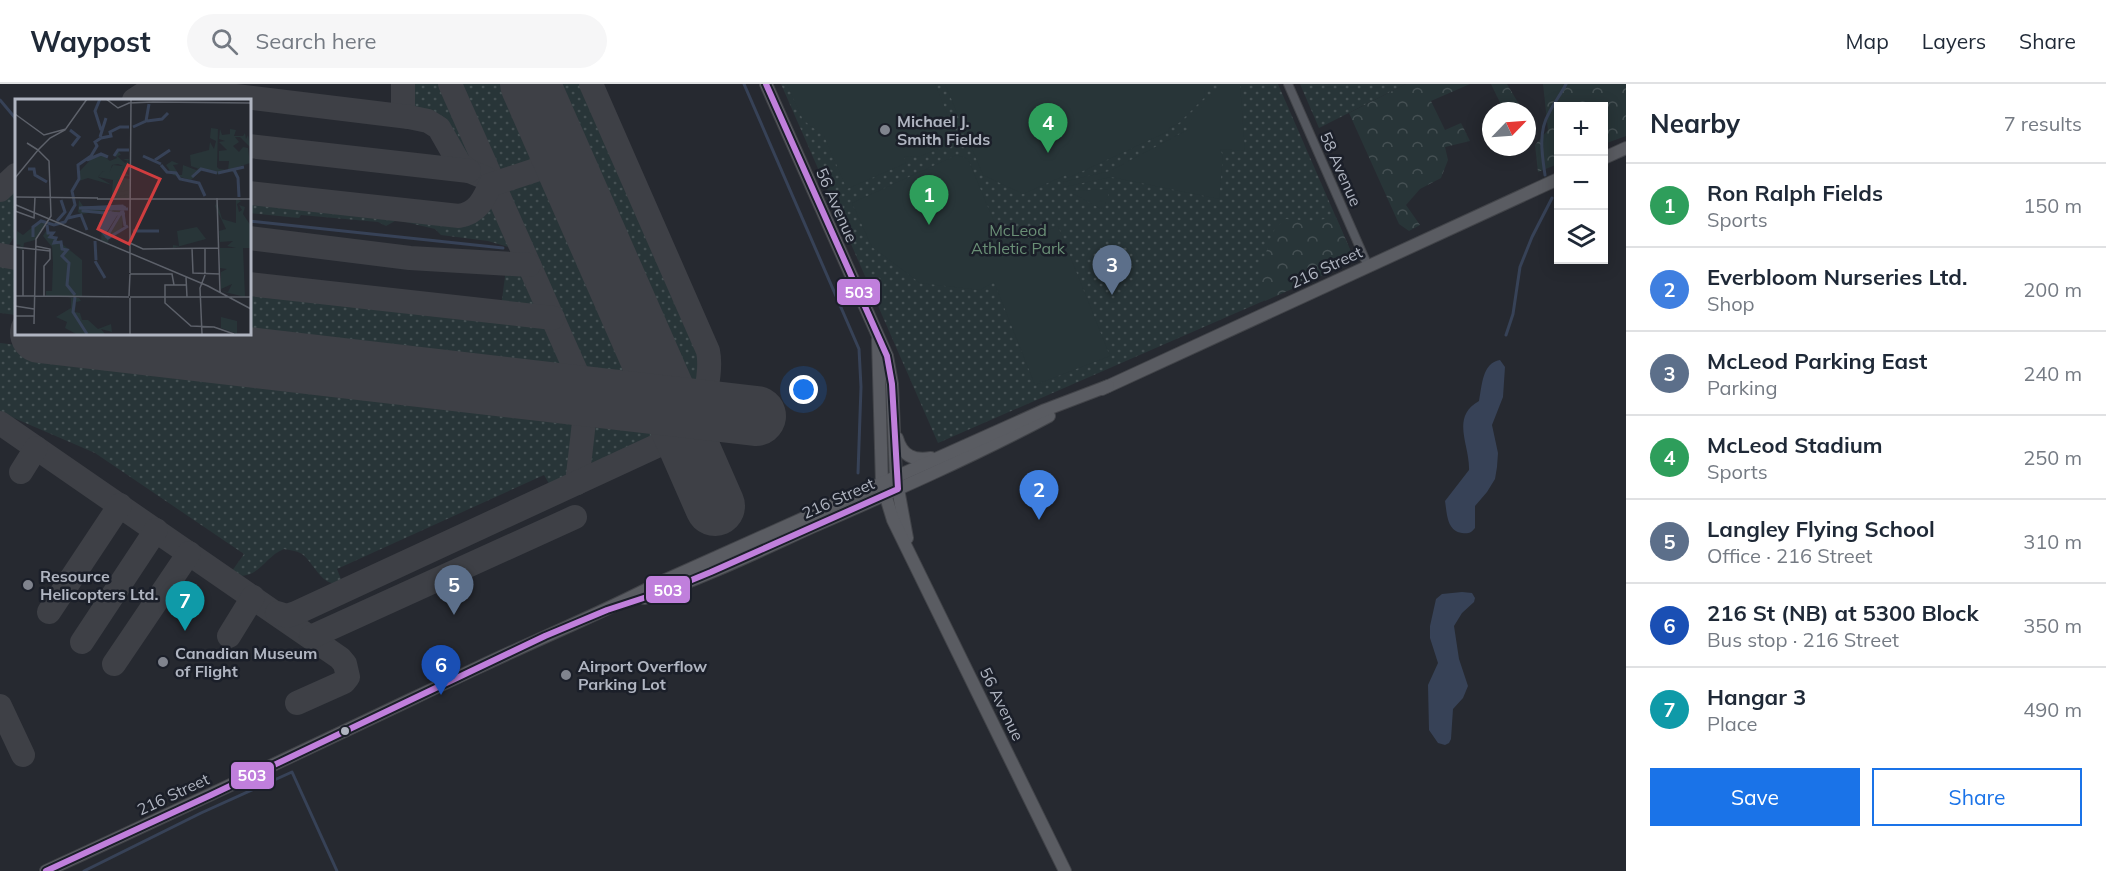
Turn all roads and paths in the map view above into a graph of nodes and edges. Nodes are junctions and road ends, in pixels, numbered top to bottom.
1 (766, 84) edge
2 (1288, 84) edge
3 (1626, 148) edge
4 (1608, 156) edge
5 (1554, 181) edge
6 (1368, 266) junction
7 (878, 339) junction
8 (1108, 386) junction
9 (894, 427) junction
10 (947, 454) junction
11 (897, 483) junction
12 (884, 489) junction
13 (909, 551) junction
14 (46, 871) edge
15 (1065, 871) edge

1 - 7 main road, 56 Avenue
2 - 6 street, 58 Avenue
3 - 4 main road
5 - 6 main road, 216 Street
6 - 8 main road, 216 Street
7 - 9 main road, 56 Avenue
7 - 12 main road, 56 Avenue
8 - 10 main road, 216 Street
8 - 11 main road, 216 Street
9 - 10 main road
9 - 11 main road, 56 Avenue
10 - 11 main road, 216 Street
11 - 12 main road, 216 Street
11 - 13 main road, 56 Avenue
12 - 13 main road, 56 Avenue
12 - 14 main road, 216 Street
13 - 15 main road, 56 Avenue

